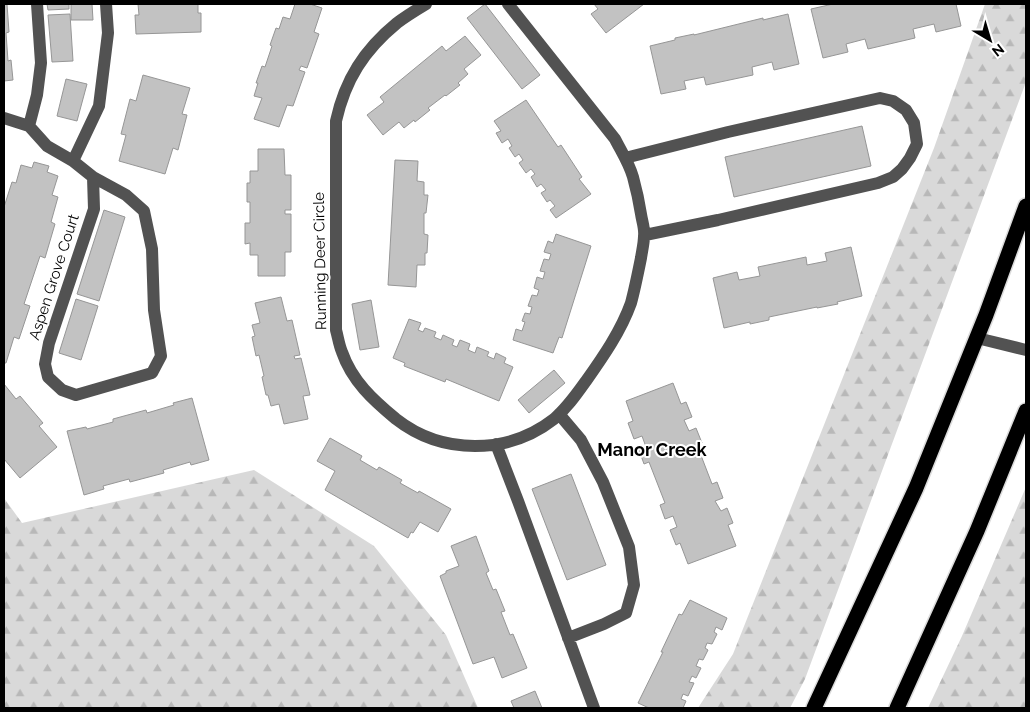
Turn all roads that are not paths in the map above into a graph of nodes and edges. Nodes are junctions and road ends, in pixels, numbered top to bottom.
1 (38, 4) edge
2 (106, 4) edge
3 (426, 4) edge
4 (508, 4) edge
5 (4, 118) edge
6 (29, 126) junction
7 (625, 158) junction
8 (73, 161) junction
9 (93, 177) junction
10 (1026, 206) edge
11 (645, 235) junction
12 (977, 338) junction
13 (1026, 350) edge
14 (1026, 411) edge
15 (558, 414) junction
16 (496, 444) junction
17 (568, 638) junction
18 (594, 708) edge
19 (814, 708) edge
20 (897, 708) edge

1 - 6 street
2 - 8 street
3 - 16 street, Running Deer Circle
4 - 7 street, Running Deer Circle
5 - 6 street
6 - 8 street, Aspen Grove Court
7 - 11 street, Running Deer Circle
7 - 11 street
8 - 9 street, Aspen Grove Court
9 - 9 street, Aspen Grove Court
10 - 12 highway
11 - 15 street, Running Deer Circle
12 - 13 street
12 - 19 highway
14 - 20 highway
15 - 16 street, Running Deer Circle
15 - 17 street
16 - 17 street
17 - 18 street

